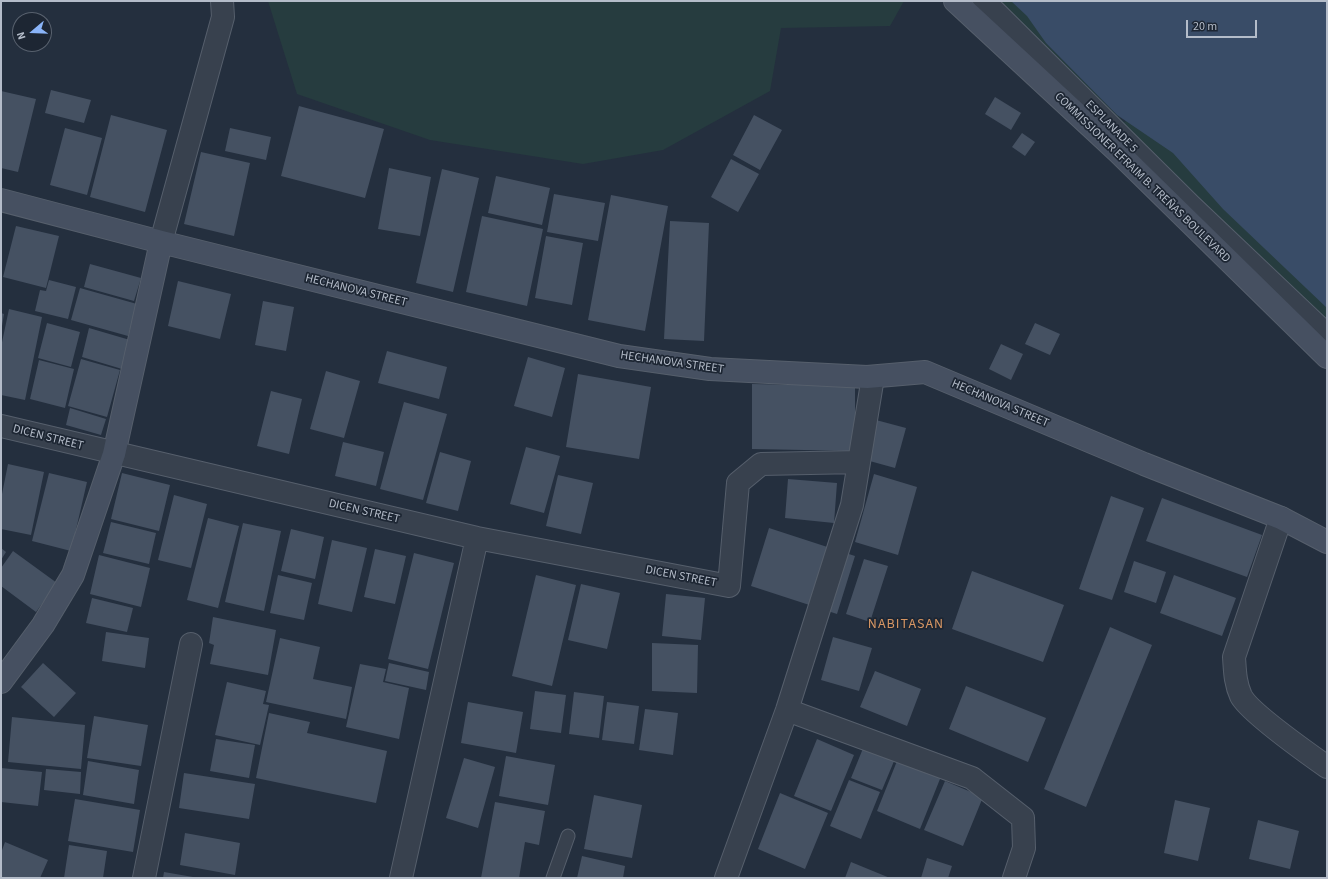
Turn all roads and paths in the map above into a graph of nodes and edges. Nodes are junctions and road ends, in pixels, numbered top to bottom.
1 (222, 1) edge
2 (955, 1) edge
3 (984, 1) edge
4 (1, 200) edge
5 (161, 242) junction
6 (1327, 335) edge
7 (1327, 358) edge
8 (873, 377) junction
9 (1, 426) edge
10 (114, 454) junction
11 (859, 462) junction
12 (1281, 518) junction
13 (477, 538) junction
14 (1327, 542) edge
15 (191, 644) dead end
16 (1, 682) edge
17 (787, 710) junction
18 (1327, 767) edge
19 (568, 836) dead end
20 (144, 878) edge
21 (401, 878) edge
22 (553, 878) edge
23 (726, 878) edge
24 (1014, 878) edge

1 - 5 street
2 - 7 main road, COMMISSIONER EFRAIM B. TREÑAS BOULEVARD
3 - 6 street, ESPLANADE 5
4 - 5 main road, HECHANOVA STREET
5 - 8 main road, HECHANOVA STREET
5 - 10 main road
8 - 11 street
8 - 12 main road, HECHANOVA STREET
9 - 10 street, DICEN STREET
10 - 13 street, DICEN STREET
10 - 16 main road
11 - 13 street, DICEN STREET
11 - 17 street
12 - 14 main road, HECHANOVA STREET
12 - 18 street
13 - 21 street
15 - 20 street
17 - 23 street
17 - 24 street
19 - 22 lane

